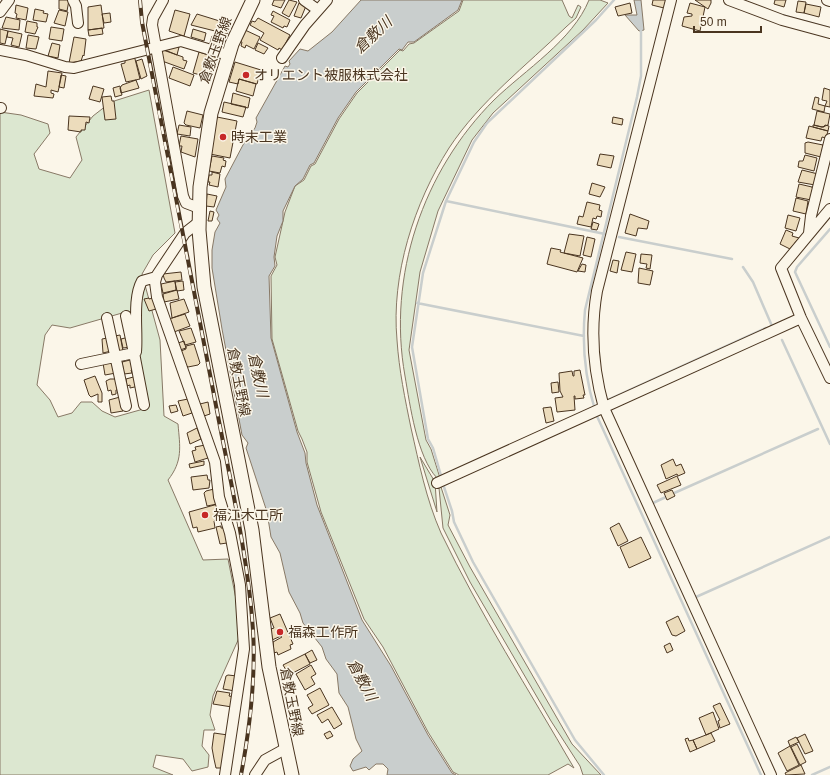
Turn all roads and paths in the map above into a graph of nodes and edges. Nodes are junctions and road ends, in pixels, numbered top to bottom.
1 (8, 0) edge
2 (73, 0) edge
3 (163, 0) edge
4 (253, 0) edge
5 (304, 0) edge
6 (327, 0) edge
7 (671, 0) edge
8 (729, 0) edge
9 (827, 0) edge
10 (830, 1) edge
11 (318, 10) junction
12 (0, 12) edge
13 (78, 23) dead end
14 (830, 33) edge
15 (156, 46) junction
16 (0, 50) edge
17 (228, 56) junction
18 (282, 58) dead end
19 (830, 139) edge
20 (199, 208) junction
21 (830, 209) edge
22 (199, 222) junction
23 (809, 233) junction
24 (156, 277) junction
25 (126, 316) dead end
26 (106, 318) dead end
27 (801, 318) junction
28 (134, 353) junction
29 (115, 357) junction
30 (80, 364) dead end
31 (830, 378) edge
32 (126, 406) dead end
33 (144, 406) dead end
34 (598, 410) junction
35 (440, 481) dead end
36 (285, 748) junction
37 (225, 775) edge
38 (255, 775) edge
39 (292, 775) edge
40 (771, 775) edge

1 - 12 street
2 - 13 street
3 - 15 street
4 - 17 main road, 倉敷玉野線
5 - 11 street
6 - 11 street
7 - 34 street
8 - 14 street
9 - 10 street
11 - 18 street
15 - 16 street
15 - 17 street
15 - 20 street
17 - 20 main road, 倉敷玉野線
19 - 23 street
20 - 22 main road, 倉敷玉野線
21 - 23 street
22 - 24 street
22 - 36 main road, 倉敷玉野線
23 - 27 street
24 - 28 street
24 - 37 street
25 - 28 street
26 - 29 street
27 - 31 street
27 - 34 street
28 - 29 street
28 - 33 street
29 - 30 street
29 - 32 street
34 - 35 street
34 - 40 street
36 - 38 street
36 - 39 main road, 倉敷玉野線

